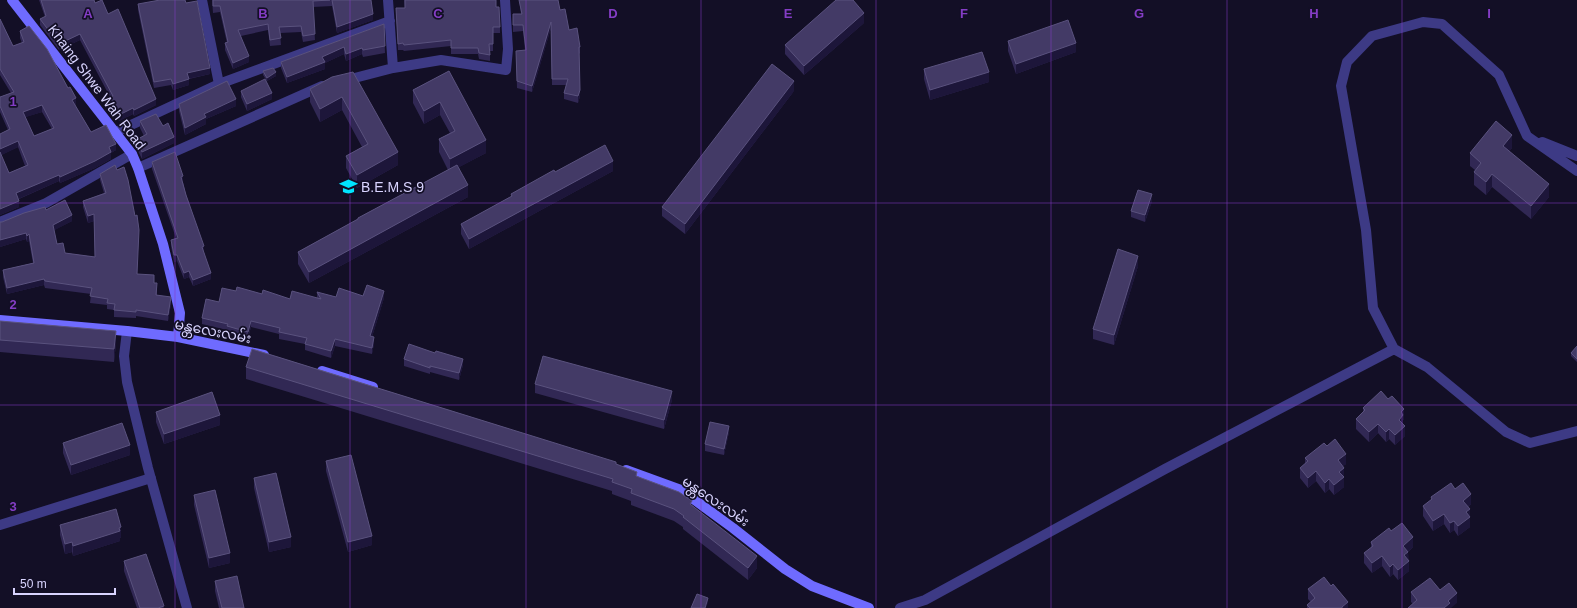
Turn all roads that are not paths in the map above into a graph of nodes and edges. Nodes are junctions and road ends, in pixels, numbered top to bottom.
1 (12, 0) edge
2 (202, 0) edge
3 (388, 0) edge
4 (505, 0) edge
5 (390, 21) junction
6 (393, 68) junction
7 (219, 84) junction
8 (116, 132) junction
9 (1527, 136) junction
10 (132, 154) junction
11 (1577, 156) edge
12 (138, 168) junction
13 (1577, 171) edge
14 (0, 222) edge
15 (0, 320) edge
16 (127, 331) junction
17 (178, 338) junction
18 (1394, 349) junction
19 (276, 358) edge
20 (314, 369) edge
21 (383, 390) edge
22 (1577, 431) edge
23 (616, 467) edge
24 (151, 478) junction
25 (0, 525) edge
26 (923, 604) edge
27 (187, 608) edge
28 (869, 608) edge
29 (900, 608) edge

1 - 8 main road, Khaing Shwe Wah Road
2 - 7 street
3 - 5 street
4 - 6 street
5 - 6 street
5 - 7 street
6 - 12 street
7 - 8 street
8 - 10 main road, Khaing Shwe Wah Road
9 - 11 street
9 - 13 street
9 - 18 street
10 - 12 main road, Khaing Shwe Wah Road
10 - 14 street
12 - 17 main road, Khaing Shwe Wah Road
15 - 16 main road, မန္တလေးလမ်း
16 - 17 main road, မန္တလေးလမ်း
16 - 24 street
17 - 19 main road, မန္တလေးလမ်း
18 - 22 street
18 - 26 street
20 - 21 main road
23 - 28 main road, မန္တလေးလမ်း
24 - 25 street
24 - 27 street
26 - 29 street

